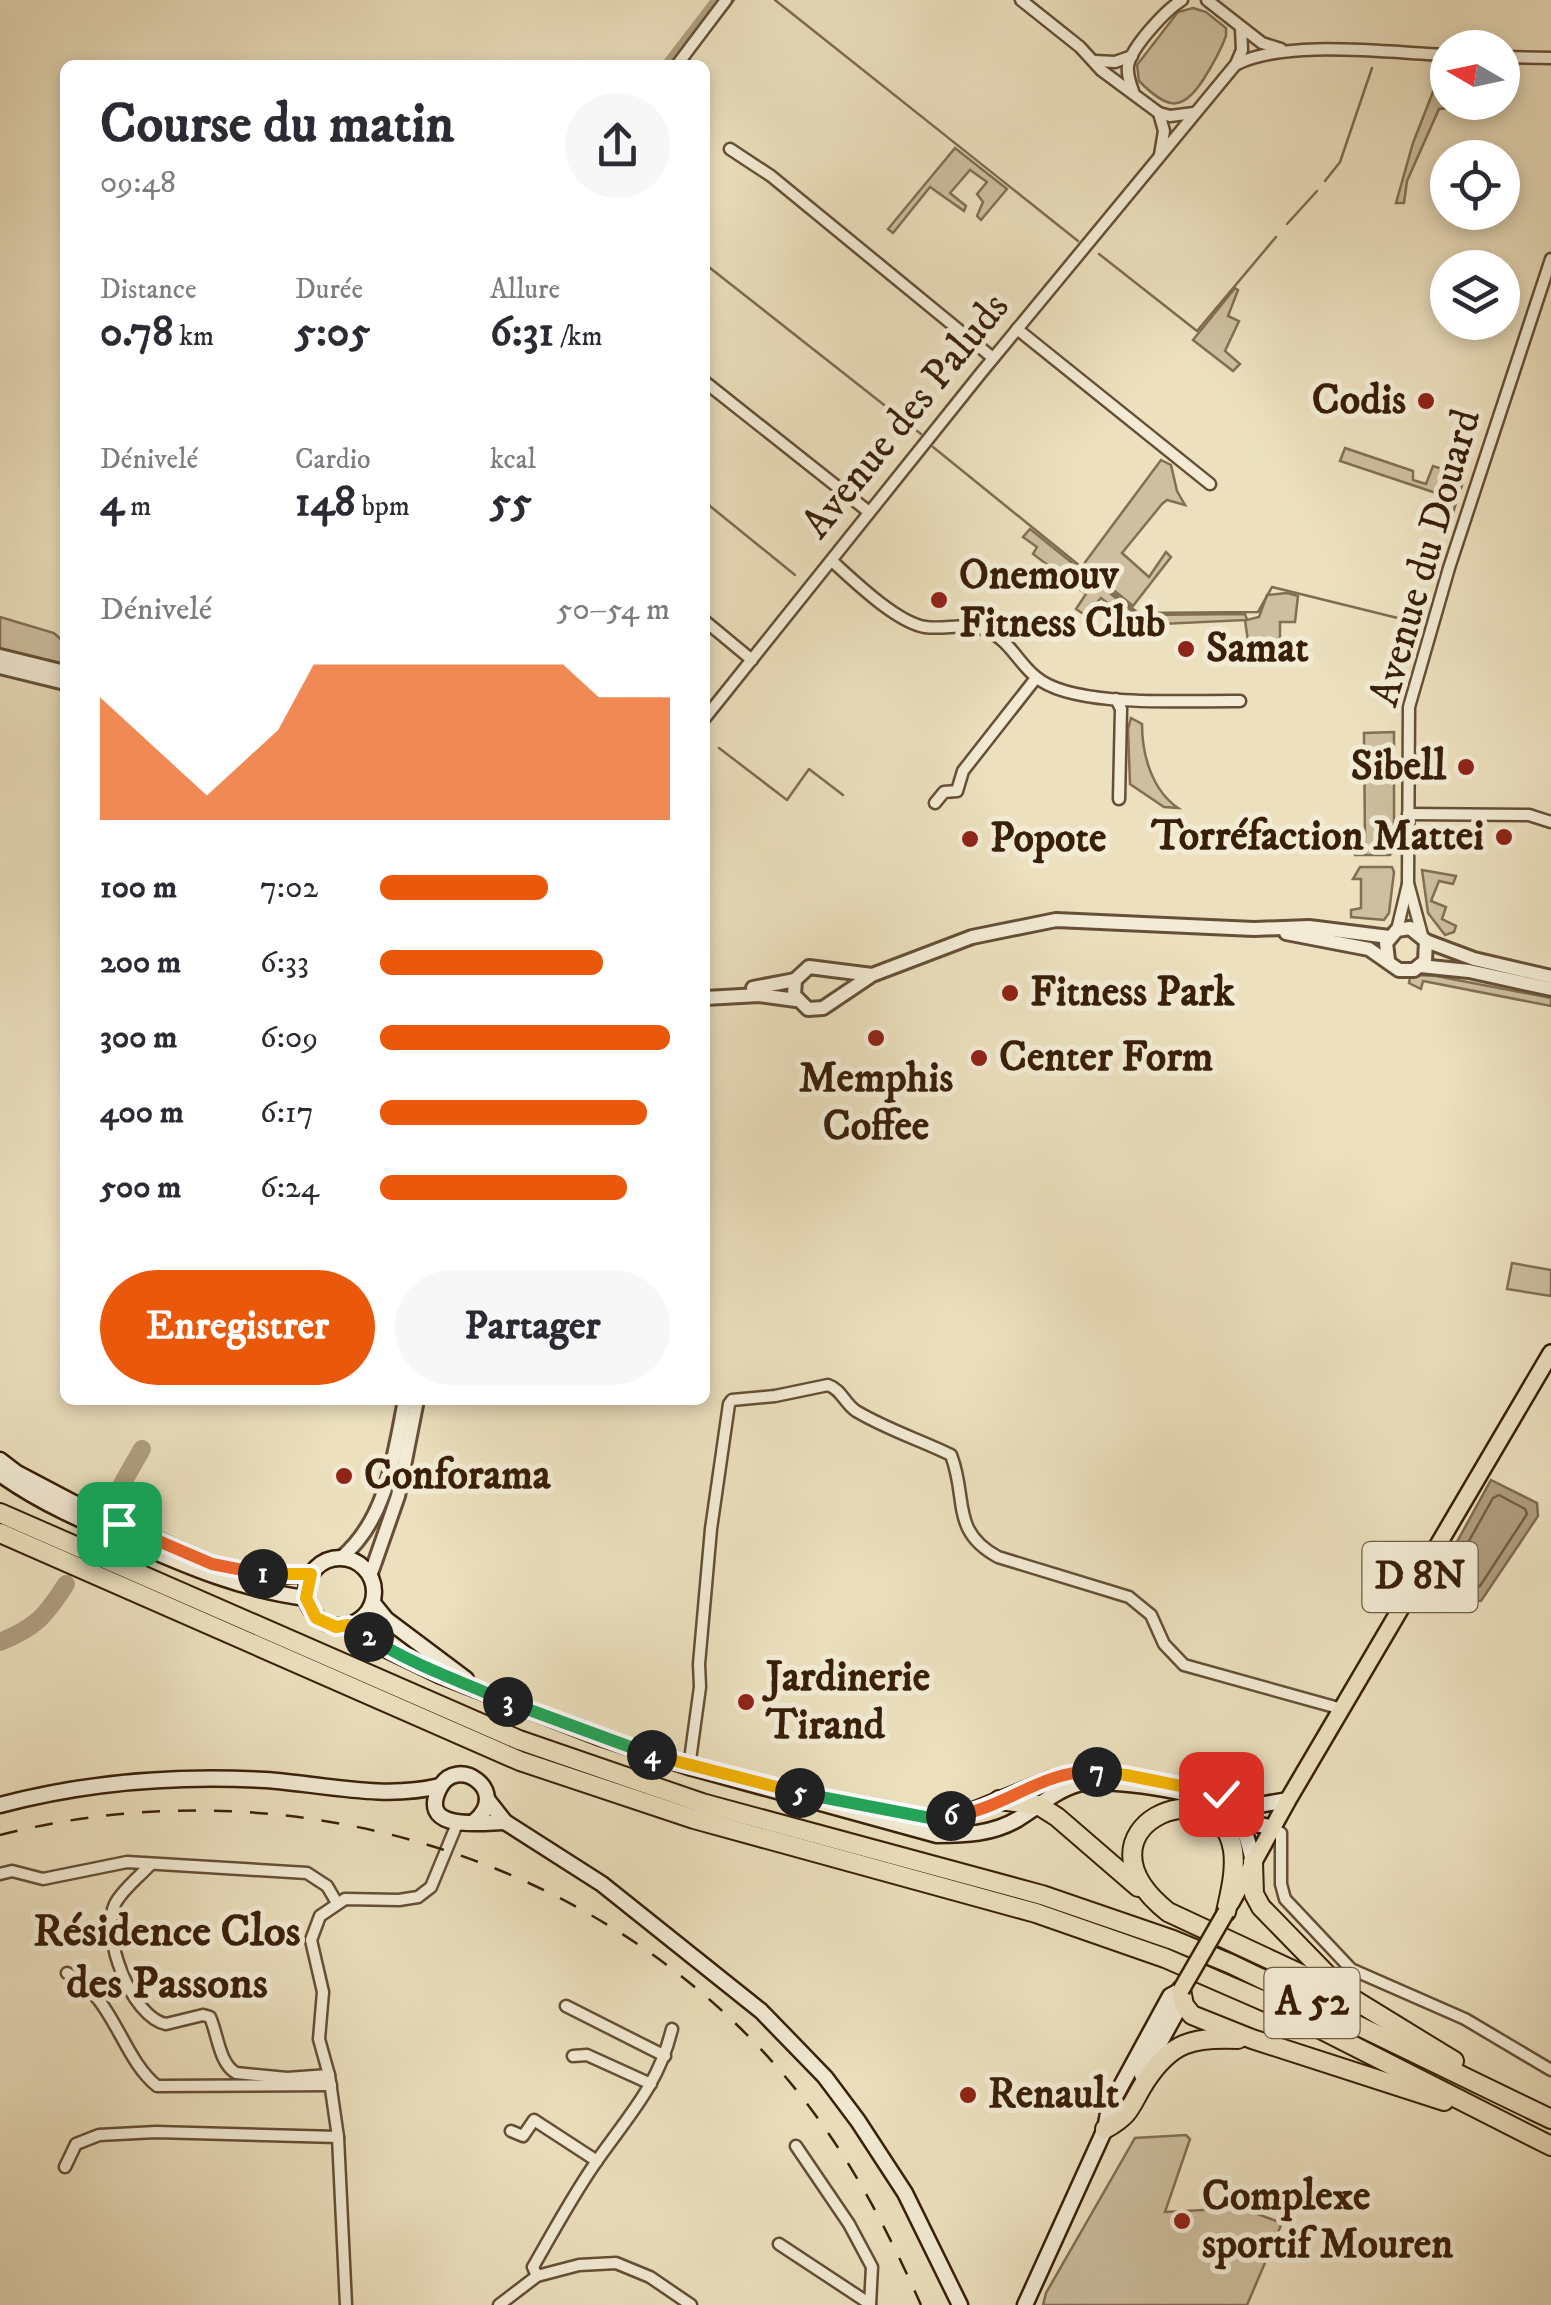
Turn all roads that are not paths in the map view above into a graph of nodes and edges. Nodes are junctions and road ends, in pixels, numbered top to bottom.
1 (726, 0) edge
2 (1021, 0) edge
3 (1182, 0) edge
4 (1207, 0) edge
5 (1241, 28) junction
6 (1282, 50) junction
7 (1430, 54) edge
8 (1132, 56) junction
9 (1520, 57) edge
10 (1551, 58) edge
11 (681, 60) edge
12 (1095, 61) junction
13 (1236, 64) junction
14 (1134, 92) junction
15 (1159, 113) junction
16 (1194, 113) junction
17 (730, 149) dead end
18 (1160, 156) junction
19 (1551, 258) edge
20 (1018, 330) junction
21 (993, 358) junction
22 (710, 386) edge
23 (1210, 484) dead end
24 (869, 512) junction
25 (832, 561) junction
26 (710, 625) edge
27 (0, 656) edge
28 (752, 660) junction
29 (0, 667) edge
30 (60, 671) edge
31 (1036, 678) junction
32 (60, 682) edge
33 (1116, 700) junction
34 (1240, 701) dead end
35 (710, 712) edge
36 (1118, 799) dead end
37 (934, 804) dead end
38 (1408, 814) junction
39 (1551, 822) edge
40 (1408, 884) junction
41 (1254, 929) junction
42 (1393, 934) junction
43 (1424, 938) junction
44 (1388, 960) junction
45 (1420, 966) junction
46 (828, 970) junction
47 (872, 975) junction
48 (1551, 978) edge
49 (794, 980) junction
50 (1551, 988) edge
51 (710, 990) edge
52 (710, 998) edge
53 (796, 1000) junction
54 (832, 1001) junction
55 (1551, 1353) edge
56 (404, 1405) edge
57 (416, 1405) edge
58 (0, 1460) edge
59 (0, 1474) edge
60 (0, 1512) edge
61 (0, 1533) edge
62 (341, 1558) junction
63 (311, 1574) junction
64 (370, 1576) junction
65 (306, 1598) junction
66 (373, 1603) junction
67 (348, 1625) junction
68 (478, 1689) junction
69 (1342, 1709) junction
70 (689, 1767) junction
71 (440, 1786) junction
72 (765, 1786) junction
73 (399, 1794) junction
74 (487, 1800) junction
75 (999, 1800) junction
76 (1288, 1800) junction
77 (1260, 1804) junction
78 (1038, 1805) junction
79 (0, 1806) edge
80 (439, 1811) junction
81 (1239, 1820) junction
82 (475, 1822) junction
83 (505, 1822) junction
84 (456, 1824) junction
85 (1273, 1828) junction
86 (1253, 1862) junction
87 (151, 1864) junction
88 (0, 1874) edge
89 (1146, 1894) junction
90 (337, 1903) junction
91 (1226, 1912) junction
92 (67, 1973) dead end
93 (1181, 1990) junction
94 (736, 1994) junction
95 (1348, 1996) junction
96 (566, 2006) dead end
97 (672, 2029) dead end
98 (1252, 2039) junction
99 (573, 2056) dead end
100 (665, 2056) junction
101 (1551, 2070) edge
102 (330, 2080) junction
103 (650, 2084) junction
104 (1506, 2096) junction
105 (1551, 2118) edge
106 (1498, 2119) junction
107 (1106, 2129) junction
108 (511, 2131) dead end
109 (338, 2137) junction
110 (796, 2146) dead end
111 (1551, 2146) edge
112 (597, 2161) junction
113 (65, 2167) dead end
114 (779, 2244) dead end
115 (537, 2276) junction
116 (346, 2305) edge
117 (499, 2305) edge
118 (691, 2305) edge
119 (870, 2305) edge
120 (948, 2305) edge
121 (960, 2305) edge
122 (1025, 2305) edge

1 - 11 street
2 - 12 street
3 - 8 street
4 - 5 street
5 - 6 street
5 - 13 street
6 - 7 street
6 - 13 street
8 - 12 street
8 - 14 street
9 - 10 street
12 - 14 street
13 - 16 street, Avenue des Paluds
14 - 15 street
15 - 16 street
15 - 18 street
16 - 18 street, Avenue des Paluds
17 - 21 street
18 - 20 street, Avenue des Paluds
19 - 38 street, Avenue du Douard
20 - 21 street, Avenue des Paluds
20 - 23 street
21 - 24 street, Avenue des Paluds
22 - 24 street
24 - 25 street, Avenue des Paluds
25 - 28 street, Avenue des Paluds
25 - 31 street
26 - 28 street
27 - 30 street
28 - 35 street, Avenue des Paluds
29 - 32 street
31 - 33 street
31 - 37 street
33 - 34 street
33 - 36 street
38 - 39 street
38 - 40 street, Avenue du Douard
40 - 42 street, Avenue du Douard
40 - 43 street, Avenue du Douard
41 - 42 street
41 - 44 street
41 - 47 street
42 - 43 street
42 - 44 street
43 - 45 street
43 - 48 street
44 - 45 street
45 - 50 street
46 - 47 street
46 - 49 street
46 - 54 street
47 - 54 street
49 - 51 street
49 - 53 street
52 - 53 street
53 - 54 street
55 - 69 main road, D 8N
56 - 62 street
57 - 64 street
58 - 63 main road
59 - 65 main road
60 - 104 highway, A 52
61 - 106 highway, A 52
62 - 63 main road
62 - 64 main road
63 - 65 main road
64 - 66 main road
65 - 67 main road
66 - 67 main road
66 - 68 main road
67 - 68 main road
68 - 70 main road
69 - 70 street
69 - 76 main road, D 8N
70 - 72 main road
71 - 73 main road
71 - 74 main road
71 - 80 main road
72 - 75 main road
72 - 78 main road
73 - 79 main road
73 - 80 main road
74 - 82 main road
74 - 83 main road
75 - 77 main road
75 - 78 highway
76 - 77 main road
76 - 85 main road, D 8N
77 - 85 main road
78 - 81 main road
78 - 89 highway
80 - 84 main road
81 - 85 main road
81 - 86 main road
82 - 83 main road
82 - 84 main road
83 - 94 main road
84 - 90 street
85 - 86 main road, D 8N
85 - 101 street
86 - 91 main road, D 8N
86 - 95 highway
87 - 88 street
87 - 90 street
87 - 102 street
89 - 91 highway
89 - 95 highway
90 - 102 street
91 - 93 main road, D 8N, bridge
92 - 102 street
93 - 98 highway
93 - 107 main road, D 8N
94 - 120 main road
94 - 121 main road
95 - 104 highway
96 - 100 street
97 - 100 street
98 - 106 highway
98 - 107 highway
99 - 103 street
100 - 103 street
102 - 109 street
103 - 112 street
104 - 105 highway, A 52
106 - 111 highway, A 52
107 - 122 main road, D 8N
108 - 112 street
109 - 113 street
109 - 116 street
110 - 119 street
112 - 115 street
114 - 119 street
115 - 117 street
115 - 118 street

